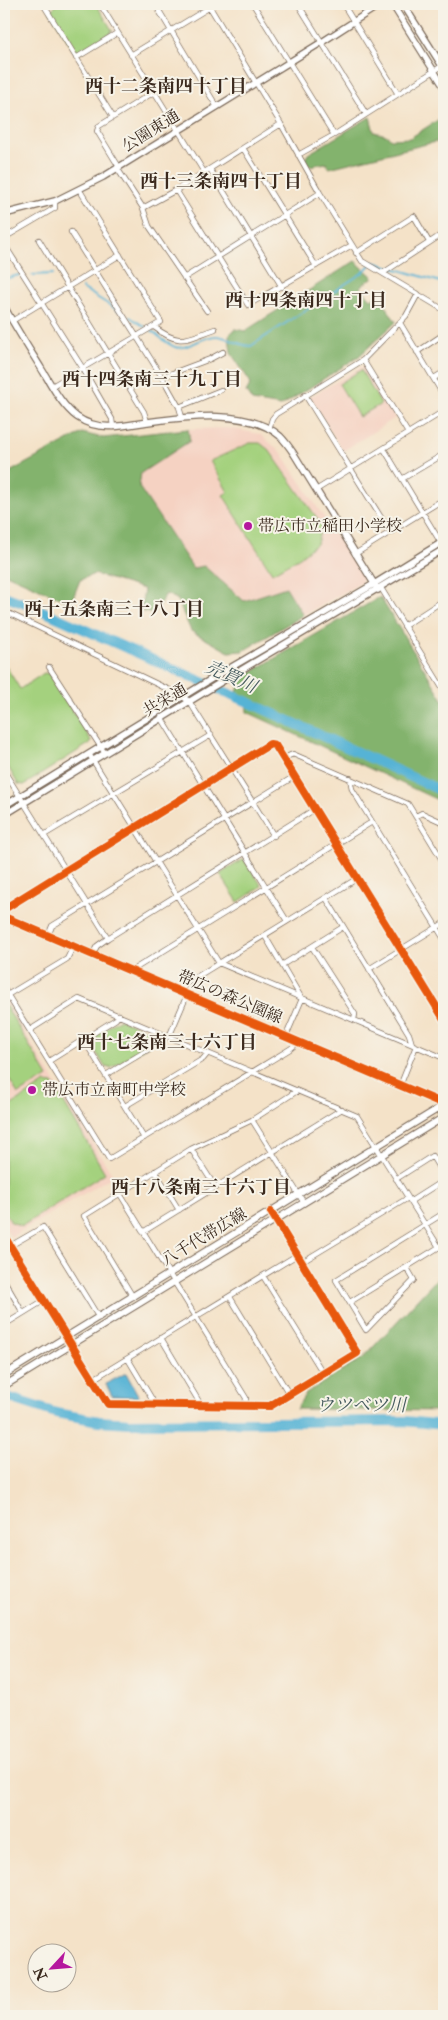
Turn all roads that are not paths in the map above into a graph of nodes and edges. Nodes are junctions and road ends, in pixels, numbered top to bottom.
1 (52, 4) edge
2 (100, 4) edge
3 (155, 4) edge
4 (215, 4) edge
5 (253, 4) edge
6 (298, 4) edge
7 (343, 4) edge
8 (381, 4) edge
9 (392, 4) edge
10 (403, 4) edge
11 (209, 5) edge
12 (44, 6) edge
13 (354, 22) junction
14 (171, 30) junction
15 (117, 33) junction
16 (322, 42) junction
17 (131, 55) junction
18 (76, 58) junction
19 (288, 62) junction
20 (443, 67) edge
21 (434, 70) junction
22 (256, 83) junction
23 (444, 87) edge
24 (154, 92) junction
25 (398, 94) junction
26 (218, 106) junction
27 (366, 114) junction
28 (112, 117) junction
29 (281, 124) junction
30 (178, 130) junction
31 (334, 135) junction
32 (243, 148) junction
33 (298, 155) junction
34 (118, 168) junction
35 (210, 169) junction
36 (204, 172) junction
37 (79, 189) junction
38 (176, 190) junction
39 (320, 193) junction
40 (55, 201) junction
41 (143, 208) junction
42 (4, 214) edge
43 (284, 215) junction
44 (71, 232) dead end
45 (444, 233) edge
46 (250, 237) junction
47 (4, 238) edge
48 (39, 240) dead end
49 (429, 242) junction
50 (4, 244) edge
51 (352, 245) junction
52 (356, 253) junction
53 (120, 255) junction
54 (218, 257) junction
55 (316, 266) junction
56 (95, 271) junction
57 (383, 273) junction
58 (184, 278) junction
59 (69, 287) junction
60 (282, 287) junction
61 (418, 294) junction
62 (40, 303) junction
63 (4, 306) edge
64 (444, 310) edge
65 (207, 312) dead end
66 (12, 321) junction
67 (400, 323) junction
68 (154, 327) junction
69 (215, 329) dead end
70 (444, 334) edge
71 (136, 336) junction
72 (108, 352) junction
73 (224, 352) dead end
74 (417, 352) junction
75 (363, 360) junction
76 (82, 367) junction
77 (444, 372) edge
78 (162, 377) junction
79 (434, 378) junction
80 (52, 386) junction
81 (221, 390) dead end
82 (305, 396) junction
83 (444, 396) edge
84 (179, 407) junction
85 (444, 411) edge
86 (182, 417) junction
87 (146, 422) junction
88 (113, 427) junction
89 (269, 429) junction
90 (408, 433) junction
91 (384, 449) junction
92 (444, 454) edge
93 (351, 468) junction
94 (402, 480) junction
95 (316, 490) junction
96 (444, 499) edge
97 (423, 512) junction
98 (390, 532) junction
99 (443, 545) edge
100 (355, 554) junction
101 (378, 588) junction
102 (442, 601) edge
103 (444, 609) edge
104 (4, 611) edge
105 (404, 626) junction
106 (49, 667) dead end
107 (444, 691) edge
108 (182, 697) junction
109 (189, 701) junction
110 (159, 715) junction
111 (211, 735) junction
112 (103, 750) junction
113 (183, 752) junction
114 (90, 757) junction
115 (284, 758) junction
116 (232, 768) junction
117 (4, 771) edge
118 (295, 776) junction
119 (350, 778) junction
120 (203, 786) junction
121 (114, 794) junction
122 (20, 796) junction
123 (253, 802) junction
124 (23, 803) junction
125 (4, 806) edge
126 (316, 809) junction
127 (4, 815) edge
128 (416, 816) junction
129 (225, 820) junction
130 (372, 822) junction
131 (444, 823) edge
132 (134, 828) junction
133 (44, 835) junction
134 (274, 836) junction
135 (337, 844) junction
136 (245, 853) junction
137 (156, 862) junction
138 (444, 863) edge
139 (66, 871) junction
140 (358, 878) junction
141 (267, 888) junction
142 (176, 896) junction
143 (326, 898) junction
144 (86, 904) junction
145 (4, 909) edge
146 (4, 917) edge
147 (287, 921) junction
148 (444, 923) edge
149 (343, 927) junction
150 (437, 928) junction
151 (198, 930) junction
152 (48, 936) junction
153 (265, 936) junction
154 (108, 938) junction
155 (444, 939) edge
156 (312, 946) junction
157 (73, 947) junction
158 (401, 950) junction
159 (92, 955) junction
160 (219, 964) junction
161 (282, 965) junction
162 (369, 969) junction
163 (131, 971) junction
164 (4, 989) edge
165 (184, 993) junction
166 (6, 996) edge
167 (302, 999) junction
168 (119, 1015) junction
169 (444, 1019) edge
170 (354, 1020) junction
171 (30, 1030) junction
172 (168, 1036) junction
173 (286, 1036) junction
174 (84, 1040) junction
175 (299, 1042) junction
176 (414, 1045) junction
177 (208, 1053) junction
178 (444, 1058) edge
179 (49, 1062) junction
180 (253, 1072) junction
181 (106, 1075) junction
182 (400, 1086) junction
183 (297, 1091) junction
184 (444, 1105) edge
185 (125, 1106) junction
186 (342, 1109) junction
187 (444, 1117) edge
188 (252, 1120) junction
189 (144, 1138) junction
190 (376, 1147) junction
191 (191, 1149) junction
192 (273, 1153) junction
193 (382, 1156) junction
194 (155, 1171) junction
195 (444, 1176) edge
196 (396, 1179) junction
197 (444, 1180) edge
198 (216, 1188) junction
199 (120, 1194) junction
200 (299, 1195) junction
201 (409, 1200) junction
202 (304, 1202) junction
203 (179, 1210) junction
204 (270, 1212) junction
205 (444, 1213) edge
206 (276, 1220) junction
207 (426, 1225) junction
208 (143, 1232) junction
209 (4, 1236) edge
210 (444, 1244) edge
211 (10, 1246) junction
212 (439, 1247) junction
213 (297, 1255) junction
214 (302, 1262) junction
215 (407, 1268) junction
216 (169, 1274) junction
217 (263, 1276) junction
218 (4, 1280) edge
219 (174, 1282) junction
220 (9, 1289) junction
221 (4, 1292) edge
222 (133, 1297) junction
223 (230, 1297) junction
224 (43, 1301) junction
225 (350, 1302) junction
226 (23, 1313) junction
227 (99, 1318) junction
228 (196, 1318) junction
229 (4, 1325) edge
230 (66, 1338) junction
231 (161, 1338) junction
232 (71, 1346) junction
233 (128, 1359) junction
234 (323, 1373) junction
235 (4, 1375) edge
236 (92, 1380) junction
237 (4, 1386) edge
238 (290, 1394) junction
239 (156, 1406) junction
240 (201, 1406) junction
241 (245, 1406) junction

1 - 12 street
2 - 15 street
3 - 14 street
4 - 11 street
5 - 19 street
6 - 16 street
7 - 13 street
8 - 13 street, 公園東通
9 - 21 street
10 - 20 street
11 - 14 street
11 - 22 street
12 - 18 street
13 - 16 street, 公園東通
13 - 25 street
14 - 17 street
14 - 26 street
15 - 17 street
15 - 18 street
16 - 19 street, 公園東通
16 - 27 street
17 - 24 street
18 - 28 street
19 - 22 street, 公園東通
19 - 31 street
20 - 21 street
21 - 23 street
21 - 25 street
22 - 26 street, 公園東通
22 - 29 street
24 - 28 street
24 - 30 street
25 - 27 street
26 - 30 street, 公園東通
27 - 31 street
28 - 34 street
29 - 32 street
29 - 33 street
30 - 34 street, 公園東通
30 - 36 street
31 - 33 street
32 - 35 street
32 - 43 street
33 - 39 street
34 - 37 street, 公園東通
34 - 41 street
35 - 36 street
35 - 46 street
36 - 38 street
37 - 40 street, 公園東通
37 - 53 street
38 - 41 street
38 - 54 street
39 - 43 street
39 - 51 street
40 - 42 street, 公園東通
40 - 47 street
41 - 58 street
43 - 46 street
43 - 55 street
44 - 56 street
45 - 49 street
46 - 54 street
46 - 60 street
48 - 59 street
49 - 52 street
49 - 57 street
50 - 62 street
51 - 52 street
51 - 55 street
52 - 57 street
53 - 56 street
53 - 68 street
54 - 58 street
54 - 60 street
55 - 60 street
56 - 59 street
56 - 71 street
57 - 61 street
58 - 65 street
59 - 62 street
59 - 72 street
61 - 64 street
61 - 67 street
62 - 66 street
62 - 76 street
63 - 66 street
66 - 80 street
67 - 74 street
67 - 75 street
68 - 69 street
68 - 71 street
70 - 74 street
71 - 72 street
71 - 78 street
72 - 76 street
72 - 87 street
73 - 78 street
74 - 79 street
75 - 82 street
75 - 90 street
76 - 80 street
76 - 88 street
77 - 79 street
78 - 84 street
79 - 83 street
80 - 88 street
81 - 84 street
82 - 89 street
82 - 93 street
84 - 86 street
85 - 90 street
86 - 87 street
86 - 89 street
87 - 88 street
89 - 95 street
90 - 91 street
91 - 93 street
91 - 94 street
92 - 94 street
93 - 95 street
93 - 98 street
94 - 97 street
95 - 100 street
96 - 97 street
97 - 98 street
97 - 99 street
98 - 100 street
99 - 101 street, 共栄通
100 - 101 street
101 - 105 street
101 - 108 street, 共栄通
101 - 109 street, 共栄通
102 - 103 street
102 - 105 street
104 - 108 street
105 - 107 street
106 - 112 street
108 - 109 street
108 - 110 street, 共栄通
109 - 110 street, 共栄通
109 - 111 street
110 - 112 street, 共栄通
110 - 113 street
111 - 113 street
111 - 116 street
112 - 114 street, 共栄通
113 - 120 street
113 - 121 street
114 - 121 street
114 - 122 street, 共栄通
114 - 124 street, 共栄通
115 - 116 street
115 - 118 street
115 - 119 street
116 - 120 street
116 - 123 street
117 - 122 street
118 - 123 street
118 - 126 street
119 - 128 street
119 - 130 street
120 - 129 street
120 - 132 street
121 - 132 street
121 - 133 street
122 - 124 street
122 - 125 street, 共栄通
123 - 129 street
123 - 134 street
124 - 127 street, 共栄通
124 - 133 street
126 - 134 street
126 - 135 street
128 - 131 street
128 - 138 street
129 - 136 street
129 - 137 street
130 - 135 street
130 - 150 street
132 - 137 street
132 - 139 street
133 - 139 street
134 - 136 street
135 - 140 street
135 - 141 street
136 - 141 street
136 - 142 street
137 - 142 street
137 - 144 street
139 - 144 street
139 - 145 street
140 - 143 street
140 - 158 street
141 - 147 street
141 - 151 street
142 - 151 street
142 - 154 street
143 - 147 street
143 - 149 street
144 - 152 street
144 - 154 street
146 - 152 main road, 帯広の森公園線
147 - 153 street
148 - 150 street
149 - 156 street
149 - 162 street
150 - 155 street
150 - 158 street
151 - 160 street
151 - 163 street
152 - 157 main road, 帯広の森公園線
153 - 160 street
153 - 161 street
154 - 159 street
156 - 161 street
156 - 170 street
157 - 159 main road, 帯広の森公園線
157 - 166 street
158 - 162 street
158 - 169 street
159 - 163 main road, 帯広の森公園線
160 - 165 street
160 - 167 street
161 - 167 street
162 - 176 street
163 - 165 main road, 帯広の森公園線
164 - 166 street
165 - 172 street
165 - 173 main road, 帯広の森公園線
166 - 171 street
167 - 170 street
167 - 173 street
168 - 171 street
168 - 172 street
168 - 174 street
170 - 176 street
171 - 179 street
172 - 177 street
172 - 181 street
173 - 175 main road, 帯広の森公園線
174 - 179 street
174 - 181 street
175 - 180 street
175 - 182 main road, 帯広の森公園線
176 - 178 street
176 - 182 street
177 - 180 street
177 - 185 street
179 - 189 street
180 - 183 street
180 - 189 street
181 - 185 street
182 - 184 main road, 帯広の森公園線
183 - 186 street
183 - 188 street
184 - 190 main road, 八千代帯広線
185 - 189 street
186 - 190 street
186 - 192 street
187 - 193 main road, 八千代帯広線
188 - 191 street
188 - 192 street
190 - 193 street
190 - 200 main road, 八千代帯広線
191 - 194 street
191 - 198 street
192 - 198 street
192 - 200 street
193 - 196 street
193 - 202 main road, 八千代帯広線
194 - 199 street
194 - 203 street
195 - 196 street
196 - 201 street
197 - 201 street
198 - 203 street
199 - 208 street
199 - 222 street
200 - 202 street
200 - 204 main road, 八千代帯広線
201 - 207 street
201 - 214 street
202 - 206 main road, 八千代帯広線
203 - 208 street
204 - 206 street
204 - 216 main road, 八千代帯広線
205 - 207 street
206 - 213 street
206 - 219 main road, 八千代帯広線
207 - 212 street
207 - 225 street
208 - 216 street
209 - 211 street
210 - 212 street
211 - 224 street
211 - 227 street
212 - 215 street
213 - 214 street
213 - 217 street
214 - 234 street
215 - 225 street
215 - 225 street
216 - 219 street
216 - 222 main road, 八千代帯広線
217 - 223 street
217 - 234 street
218 - 220 street
219 - 228 street
219 - 232 main road, 八千代帯広線
220 - 221 street
220 - 226 street
222 - 227 main road, 八千代帯広線
223 - 228 street
223 - 238 street
224 - 226 street
224 - 230 street
226 - 229 street
227 - 230 main road, 八千代帯広線
228 - 231 street
228 - 241 street
230 - 232 street
230 - 235 main road, 八千代帯広線
231 - 233 street
231 - 240 street
232 - 236 street
232 - 237 main road, 八千代帯広線
233 - 236 street
233 - 239 street
234 - 238 street
236 - 239 street
238 - 241 street
239 - 240 street
240 - 241 street

